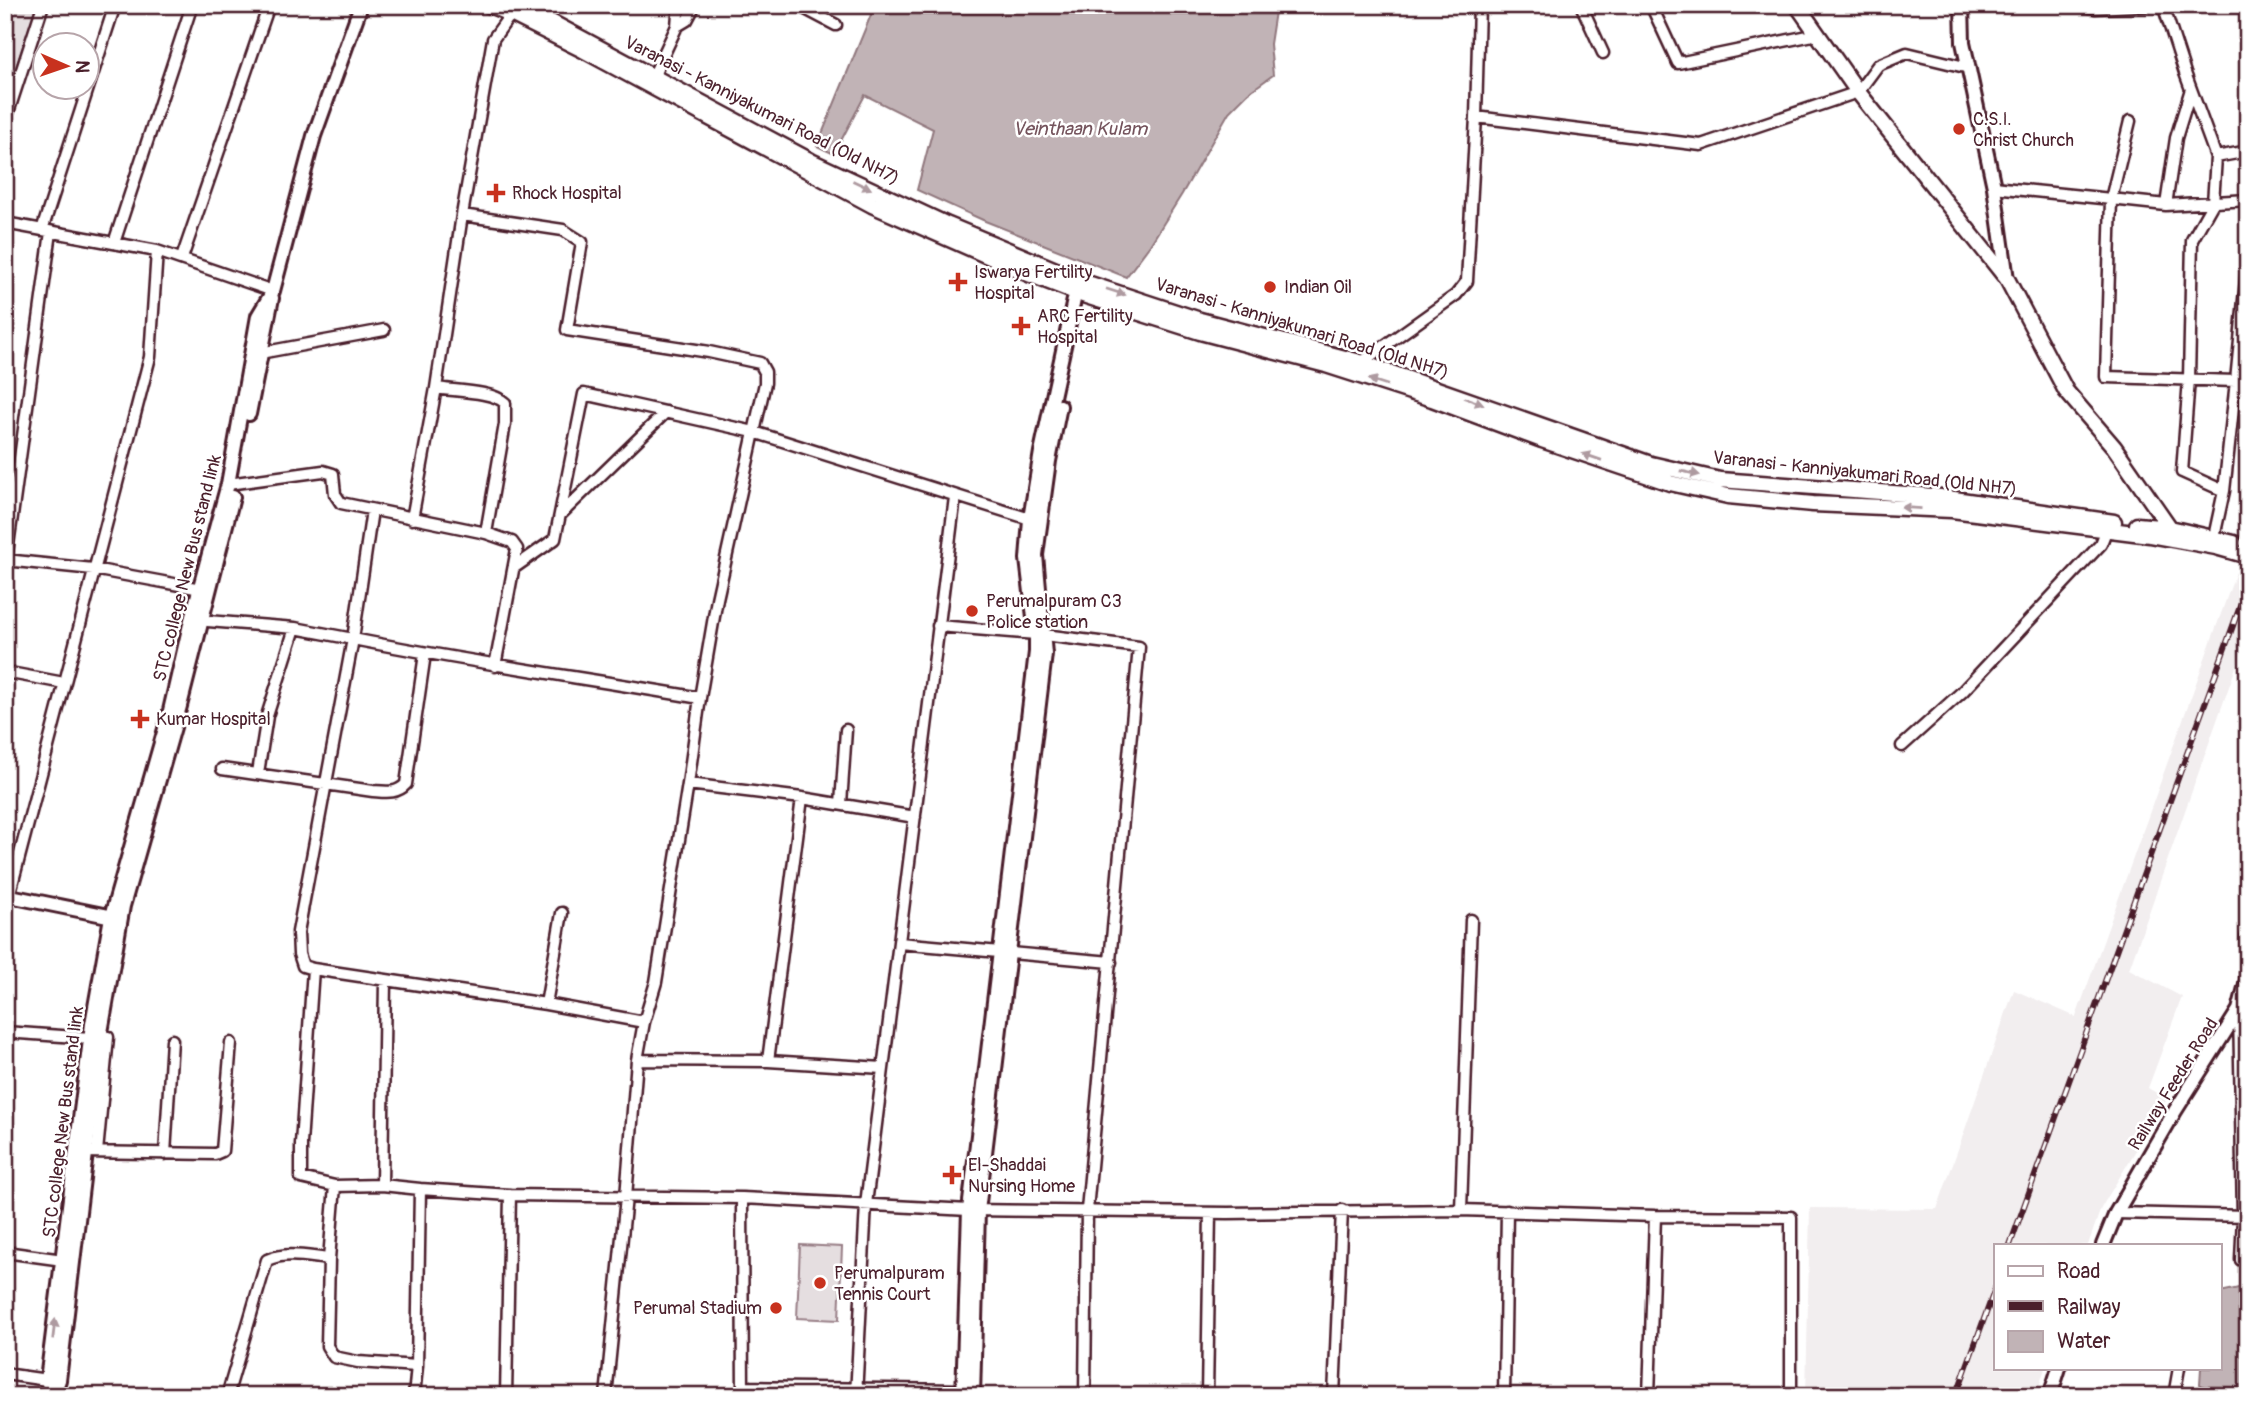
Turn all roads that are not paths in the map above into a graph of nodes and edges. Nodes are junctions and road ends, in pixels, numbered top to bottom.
1 (43, 5) edge
2 (116, 5) edge
3 (192, 5) edge
4 (268, 5) edge
5 (361, 5) edge
6 (489, 5) edge
7 (682, 5) edge
8 (695, 5) edge
9 (797, 5) edge
10 (1479, 5) edge
11 (1581, 5) edge
12 (1651, 5) edge
13 (1797, 5) edge
14 (1962, 5) edge
15 (2080, 5) edge
16 (2155, 5) edge
17 (2163, 5) edge
18 (515, 8) edge
19 (836, 25) dead end
20 (677, 26) junction
21 (1818, 34) junction
22 (1603, 53) dead end
23 (1969, 68) junction
24 (653, 77) junction
25 (2191, 89) junction
26 (1858, 92) junction
27 (1476, 117) junction
28 (2130, 121) dead end
29 (5, 122) edge
30 (2248, 151) edge
31 (2216, 157) junction
32 (1994, 187) junction
33 (2111, 199) junction
34 (2248, 200) edge
35 (2213, 203) junction
36 (2166, 205) junction
37 (462, 215) junction
38 (5, 223) edge
39 (46, 231) junction
40 (114, 243) junction
41 (158, 251) junction
42 (182, 258) junction
43 (2248, 258) edge
44 (2007, 279) junction
45 (1081, 287) junction
46 (273, 291) junction
47 (384, 330) dead end
48 (260, 353) junction
49 (1357, 368) junction
50 (2189, 380) junction
51 (2236, 382) junction
52 (2248, 382) edge
53 (436, 388) junction
54 (666, 412) junction
55 (754, 432) junction
56 (232, 484) junction
57 (2224, 491) junction
58 (955, 497) junction
59 (372, 510) junction
60 (560, 515) junction
61 (412, 519) junction
62 (1030, 519) junction
63 (2170, 528) junction
64 (2106, 531) junction
65 (486, 533) junction
66 (2214, 537) junction
67 (2248, 547) edge
68 (2248, 556) edge
69 (6, 560) edge
70 (515, 567) junction
71 (93, 569) junction
72 (201, 589) junction
73 (196, 620) junction
74 (938, 626) junction
75 (295, 628) junction
76 (1040, 635) junction
77 (352, 639) junction
78 (425, 654) junction
79 (495, 666) junction
80 (5, 672) edge
81 (64, 683) junction
82 (700, 698) junction
83 (846, 730) dead end
84 (1902, 746) dead end
85 (222, 769) dead end
86 (258, 773) junction
87 (325, 784) junction
88 (688, 784) junction
89 (802, 798) junction
90 (841, 804) junction
91 (915, 817) junction
92 (7, 895) edge
93 (562, 913) dead end
94 (116, 918) junction
95 (1471, 920) dead end
96 (2248, 936) edge
97 (899, 943) junction
98 (1005, 952) junction
99 (1111, 962) junction
100 (313, 969) junction
101 (2248, 980) edge
102 (385, 981) junction
103 (546, 1004) junction
104 (2239, 1010) junction
105 (644, 1022) junction
106 (5, 1032) edge
107 (108, 1037) dead end
108 (90, 1038) junction
109 (172, 1040) dead end
110 (231, 1042) dead end
111 (637, 1060) junction
112 (768, 1061) junction
113 (883, 1068) junction
114 (87, 1152) junction
115 (165, 1154) junction
116 (382, 1185) junction
117 (335, 1186) junction
118 (420, 1189) junction
119 (510, 1195) junction
120 (626, 1197) junction
121 (742, 1198) junction
122 (866, 1204) junction
123 (1087, 1210) junction
124 (1342, 1210) junction
125 (1461, 1210) junction
126 (974, 1211) junction
127 (1507, 1211) junction
128 (1210, 1213) junction
129 (2116, 1213) junction
130 (1655, 1216) junction
131 (2245, 1216) edge
132 (2103, 1244) edge
133 (5, 1252) edge
134 (329, 1259) junction
135 (63, 1260) junction
136 (2241, 1260) dead end
137 (417, 1366) junction
138 (2058, 1370) edge
139 (2179, 1370) edge
140 (5, 1374) edge
141 (47, 1380) junction
142 (743, 1391) edge
143 (856, 1393) edge
144 (967, 1394) edge
145 (53, 1396) edge
146 (228, 1396) edge
147 (414, 1396) edge
148 (506, 1396) edge
149 (606, 1396) edge
150 (1085, 1396) edge
151 (1207, 1396) edge
152 (1334, 1396) edge
153 (1504, 1396) edge
154 (1649, 1396) edge
155 (1791, 1396) edge
156 (2050, 1396) edge
157 (2174, 1396) edge

1 - 29 street
2 - 39 street
3 - 40 street
4 - 42 street
5 - 46 street, STC college New Bus stand link
6 - 18 main road, Varanasi - Kanniyakumari Road (Old NH7)
7 - 20 street
8 - 20 street
9 - 19 street
10 - 27 street
11 - 22 street
12 - 21 street
13 - 21 main road
14 - 23 street
15 - 16 street
17 - 25 street
18 - 24 main road, Varanasi - Kanniyakumari Road (Old NH7)
18 - 37 street
18 - 45 main road, Varanasi - Kanniyakumari Road (Old NH7)
20 - 24 street
21 - 26 main road
23 - 26 street
23 - 32 street
24 -> 45 main road, Varanasi - Kanniyakumari Road (Old NH7)
25 - 31 street
25 - 36 street
26 - 27 street
26 - 44 main road
27 - 49 street
28 - 33 street
30 - 31 street
31 - 35 street
32 - 33 street
32 - 44 street
33 - 36 street
33 - 50 street
34 - 35 street
35 - 36 street
35 - 50 street
37 - 53 street
37 - 55 street
38 - 39 street
39 - 40 street
39 - 69 street
40 - 41 street
41 - 42 street
41 - 71 street
42 - 46 street
43 - 51 street
44 - 63 main road
45 - 49 main road, Varanasi - Kanniyakumari Road (Old NH7)
45 - 62 street
45 - 76 street
46 - 48 street
46 - 56 street, STC college New Bus stand link
47 - 48 street
48 - 56 street
49 -> 63 main road, Varanasi - Kanniyakumari Road (Old NH7)
64 -> 49 main road, Varanasi - Kanniyakumari Road (Old NH7)
50 - 51 street
50 - 57 street
51 - 52 street
51 - 57 street
53 - 61 street
53 - 65 street
54 - 55 street
54 - 60 street
54 - 60 street
55 - 58 street
55 - 82 street
56 - 59 street
56 - 72 street, STC college New Bus stand link
56 - 73 street
57 - 66 street
58 - 62 street
58 - 74 street
59 - 61 street
59 - 77 street
60 - 70 street
61 - 65 street
62 - 76 street
63 - 66 main road, Varanasi - Kanniyakumari Road (Old NH7)
64 - 68 main road, Varanasi - Kanniyakumari Road (Old NH7)
64 - 84 street
65 - 70 street
66 - 67 main road, Varanasi - Kanniyakumari Road (Old NH7)
69 - 71 street
70 - 79 street
71 - 72 street
71 - 81 street
72 - 73 street, STC college New Bus stand link
73 - 75 street
73 - 94 street, STC college New Bus stand link
74 - 76 street
74 - 91 street
75 - 77 street
75 - 86 street
76 - 98 street
76 - 99 street
77 - 78 street
77 - 87 street
78 - 79 street
78 - 87 street
79 - 82 street
80 - 81 street
81 - 92 street
82 - 88 street
83 - 90 street
85 - 86 street
86 - 87 street
87 - 100 street
88 - 89 street
88 - 105 street
89 - 90 street
89 - 112 street
90 - 91 street
91 - 97 street
92 - 94 street
93 - 103 street
94 - 108 street, STC college New Bus stand link
94 - 114 street
95 - 125 street
96 - 101 street, Railway Feeder Road
97 - 98 street
97 - 113 street
98 - 99 street
98 - 126 street
99 - 123 street
100 - 102 street
100 - 117 street
101 - 104 street, Railway Feeder Road
102 - 103 street
102 - 116 street
103 - 105 street
104 - 129 street, Railway Feeder Road
104 - 131 street
105 - 111 street
106 - 108 street
107 - 114 street
108 - 114 street, STC college New Bus stand link
109 - 115 street
110 - 115 street
111 - 112 street
111 - 120 street
112 - 113 street
113 - 122 street
114 - 115 street
114 - 135 street, STC college New Bus stand link
114 - 145 street
116 - 117 street
116 - 118 street
117 - 134 street
118 - 119 street
118 - 137 street
119 - 120 street
119 - 148 street
120 - 121 street
120 - 149 street
121 - 122 street
121 - 142 street
122 - 126 street
122 - 143 street
123 - 126 street
123 - 128 street
123 - 150 street
124 - 125 street
124 - 128 street
124 - 152 street
125 - 127 street
126 - 144 street
127 - 130 street
127 - 153 street
128 - 151 street
129 - 131 street
129 - 132 street, Railway Feeder Road
130 - 154 street
130 - 155 street
131 - 136 street
133 - 135 street
134 - 137 street
134 - 146 street
141 -> 135 street, STC college New Bus stand link
137 - 147 street
138 - 156 street
139 - 157 street
140 - 141 street
141 - 145 street, STC college New Bus stand link
142 - 143 street
143 - 144 street

